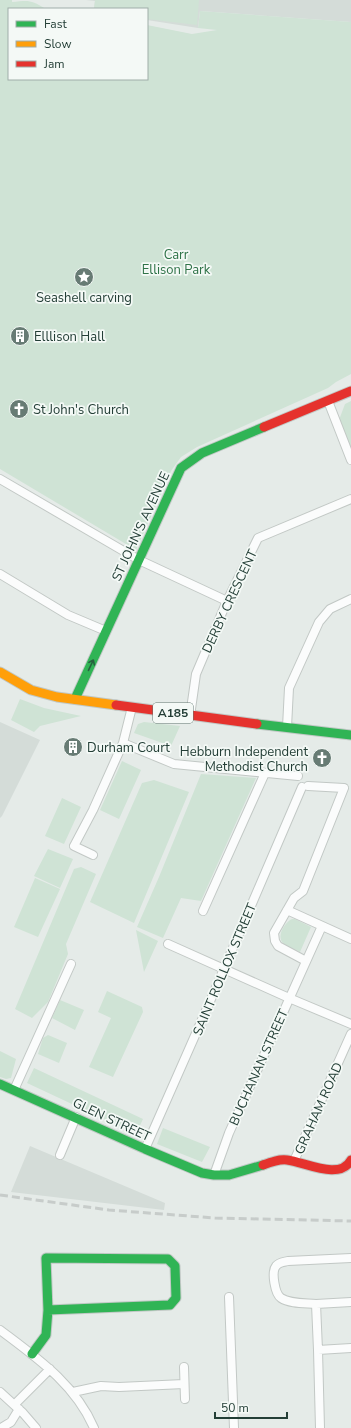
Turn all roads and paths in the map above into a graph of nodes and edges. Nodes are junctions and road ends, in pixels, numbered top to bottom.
1 (351, 391) edge
2 (328, 401) junction
3 (351, 460) edge
4 (0, 479) edge
5 (351, 499) edge
6 (139, 560) junction
7 (0, 574) edge
8 (351, 598) edge
9 (227, 601) junction
10 (106, 631) junction
11 (0, 672) edge
12 (75, 699) junction
13 (132, 707) junction
14 (190, 716) junction
15 (286, 726) junction
16 (351, 734) edge
17 (123, 742) junction
18 (265, 772) junction
19 (298, 776) dead end
20 (93, 855) dead end
21 (287, 910) junction
22 (203, 911) dead end
23 (322, 926) junction
24 (351, 939) edge
25 (168, 944) dead end
26 (306, 960) junction
27 (71, 964) dead end
28 (224, 969) junction
29 (289, 998) junction
30 (351, 1024) edge
31 (349, 1037) edge
32 (0, 1084) edge
33 (14, 1090) junction
34 (76, 1117) junction
35 (145, 1149) junction
36 (60, 1155) dead end
37 (351, 1160) edge
38 (294, 1161) junction
39 (214, 1175) junction
40 (351, 1258) edge
41 (229, 1297) dead end
42 (351, 1302) edge
43 (316, 1304) junction
44 (48, 1310) junction
45 (0, 1330) edge
46 (351, 1348) edge
47 (318, 1350) junction
48 (32, 1354) junction
49 (184, 1367) dead end
50 (50, 1369) junction
51 (184, 1384) junction
52 (0, 1392) edge
53 (73, 1392) junction
54 (185, 1399) dead end
55 (17, 1407) junction
56 (1, 1428) edge
57 (36, 1428) edge
58 (94, 1428) edge
59 (234, 1428) edge
60 (320, 1428) edge

1 - 2 street, ST JOHN'S AVENUE
2 - 3 street
2 - 6 street, ST JOHN'S AVENUE
4 - 6 street
5 - 9 street, DERBY CRESCENT
6 - 9 street
6 - 10 street, ST JOHN'S AVENUE
7 - 10 street
8 - 15 street
9 - 14 street, DERBY CRESCENT
12 -> 10 street, ST JOHN'S AVENUE
11 - 12 street, A185
12 - 13 street, A185
13 - 14 street, A185
13 - 17 street
14 - 15 street, A185
15 - 16 street, A185
17 - 18 street
17 - 20 street
18 - 19 street
18 - 22 street
21 - 23 street
21 - 26 street
21 - 28 street, SAINT ROLLOX STREET
23 - 24 street
23 - 26 street, BUCHANAN STREET
25 - 28 street
26 - 29 street, BUCHANAN STREET
27 - 33 street
28 - 29 street
28 - 35 street, SAINT ROLLOX STREET
29 - 30 street
29 - 39 street, BUCHANAN STREET
31 - 38 street, GRAHAM ROAD
32 - 33 street, GLEN STREET
33 - 34 street, GLEN STREET
34 - 35 street, GLEN STREET
34 - 36 street
35 - 39 street, GLEN STREET
37 - 38 street, GLEN STREET
38 - 39 street, GLEN STREET
40 - 43 street
41 - 59 street
42 - 43 street
43 - 47 street
44 - 44 street
44 - 48 street
45 - 48 street
46 - 47 street
47 - 60 street
48 - 50 street
49 - 51 street
50 - 53 street
50 - 55 street
51 - 53 street
51 - 54 street
52 - 55 street
53 - 58 street
55 - 56 street
55 - 57 street

